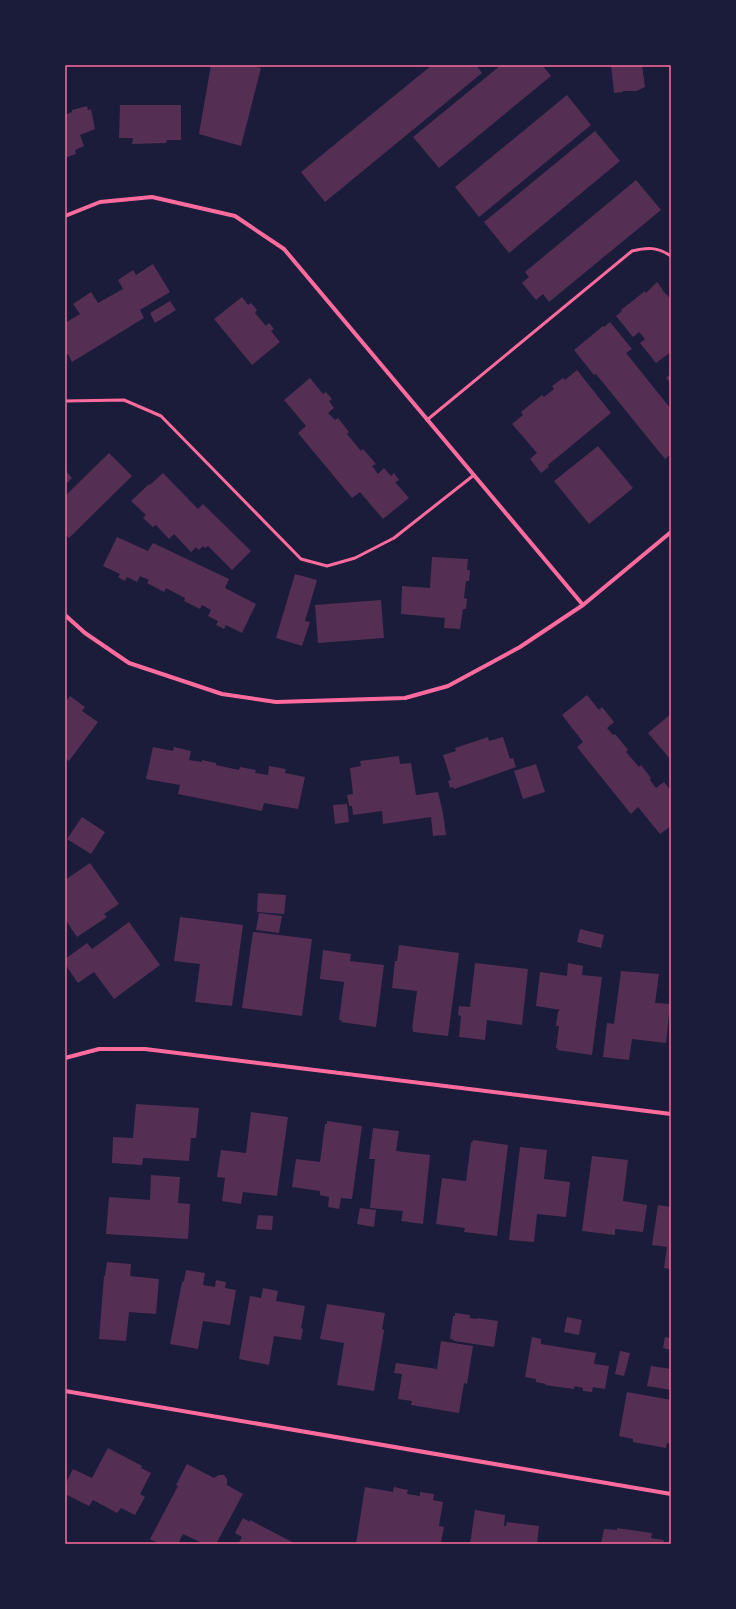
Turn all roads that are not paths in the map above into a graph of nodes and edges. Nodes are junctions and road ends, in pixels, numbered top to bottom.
1 (65, 216) edge
2 (671, 256) edge
3 (65, 401) edge
4 (427, 420) junction
5 (474, 475) junction
6 (671, 532) edge
7 (584, 605) junction
8 (65, 615) edge
9 (65, 1058) edge
10 (671, 1114) edge
11 (65, 1391) edge
12 (671, 1494) edge

1 - 4 street
2 - 4 lane
3 - 5 lane
4 - 5 street
5 - 7 street
6 - 7 street
7 - 8 street
9 - 10 street
11 - 12 street

